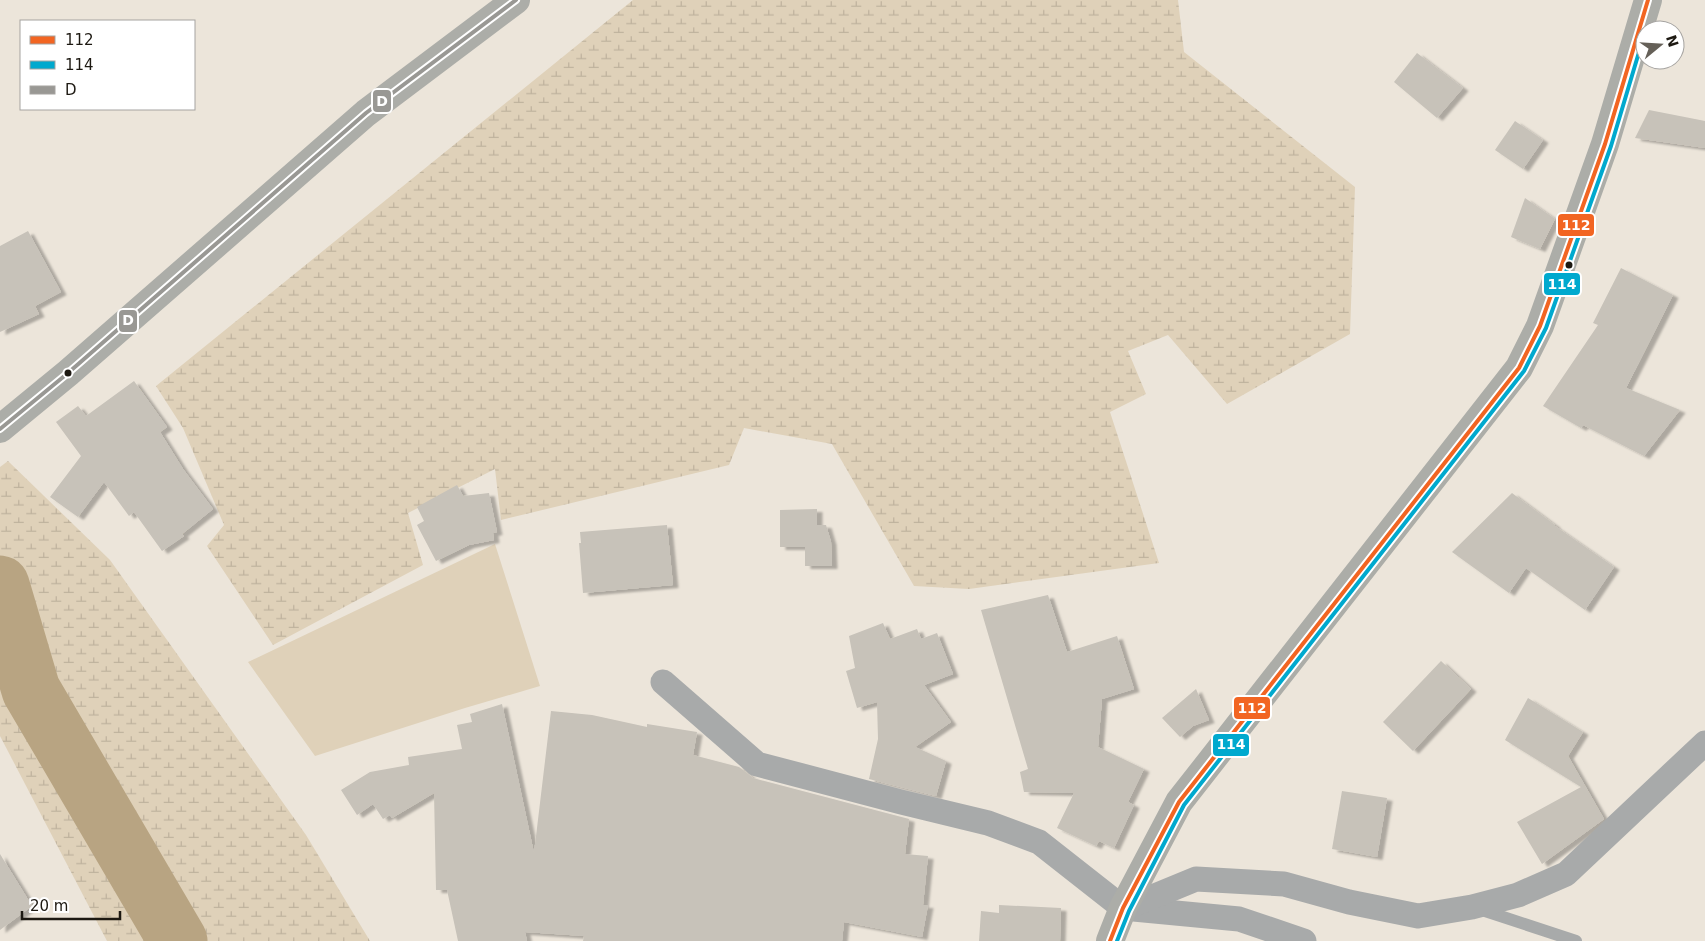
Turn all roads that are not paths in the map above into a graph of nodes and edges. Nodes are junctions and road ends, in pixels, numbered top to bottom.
1 (516, 0) edge
2 (1648, 0) edge
3 (0, 428) edge
4 (663, 682) dead end
5 (1705, 743) edge
6 (1472, 907) junction
7 (1123, 908) junction
8 (1110, 941) edge
9 (1304, 941) edge
10 (1576, 941) edge

1 - 3 main road
2 - 7 main road
4 - 7 street
5 - 6 street
6 - 7 street
6 - 10 lane
7 - 8 main road
7 - 9 street

